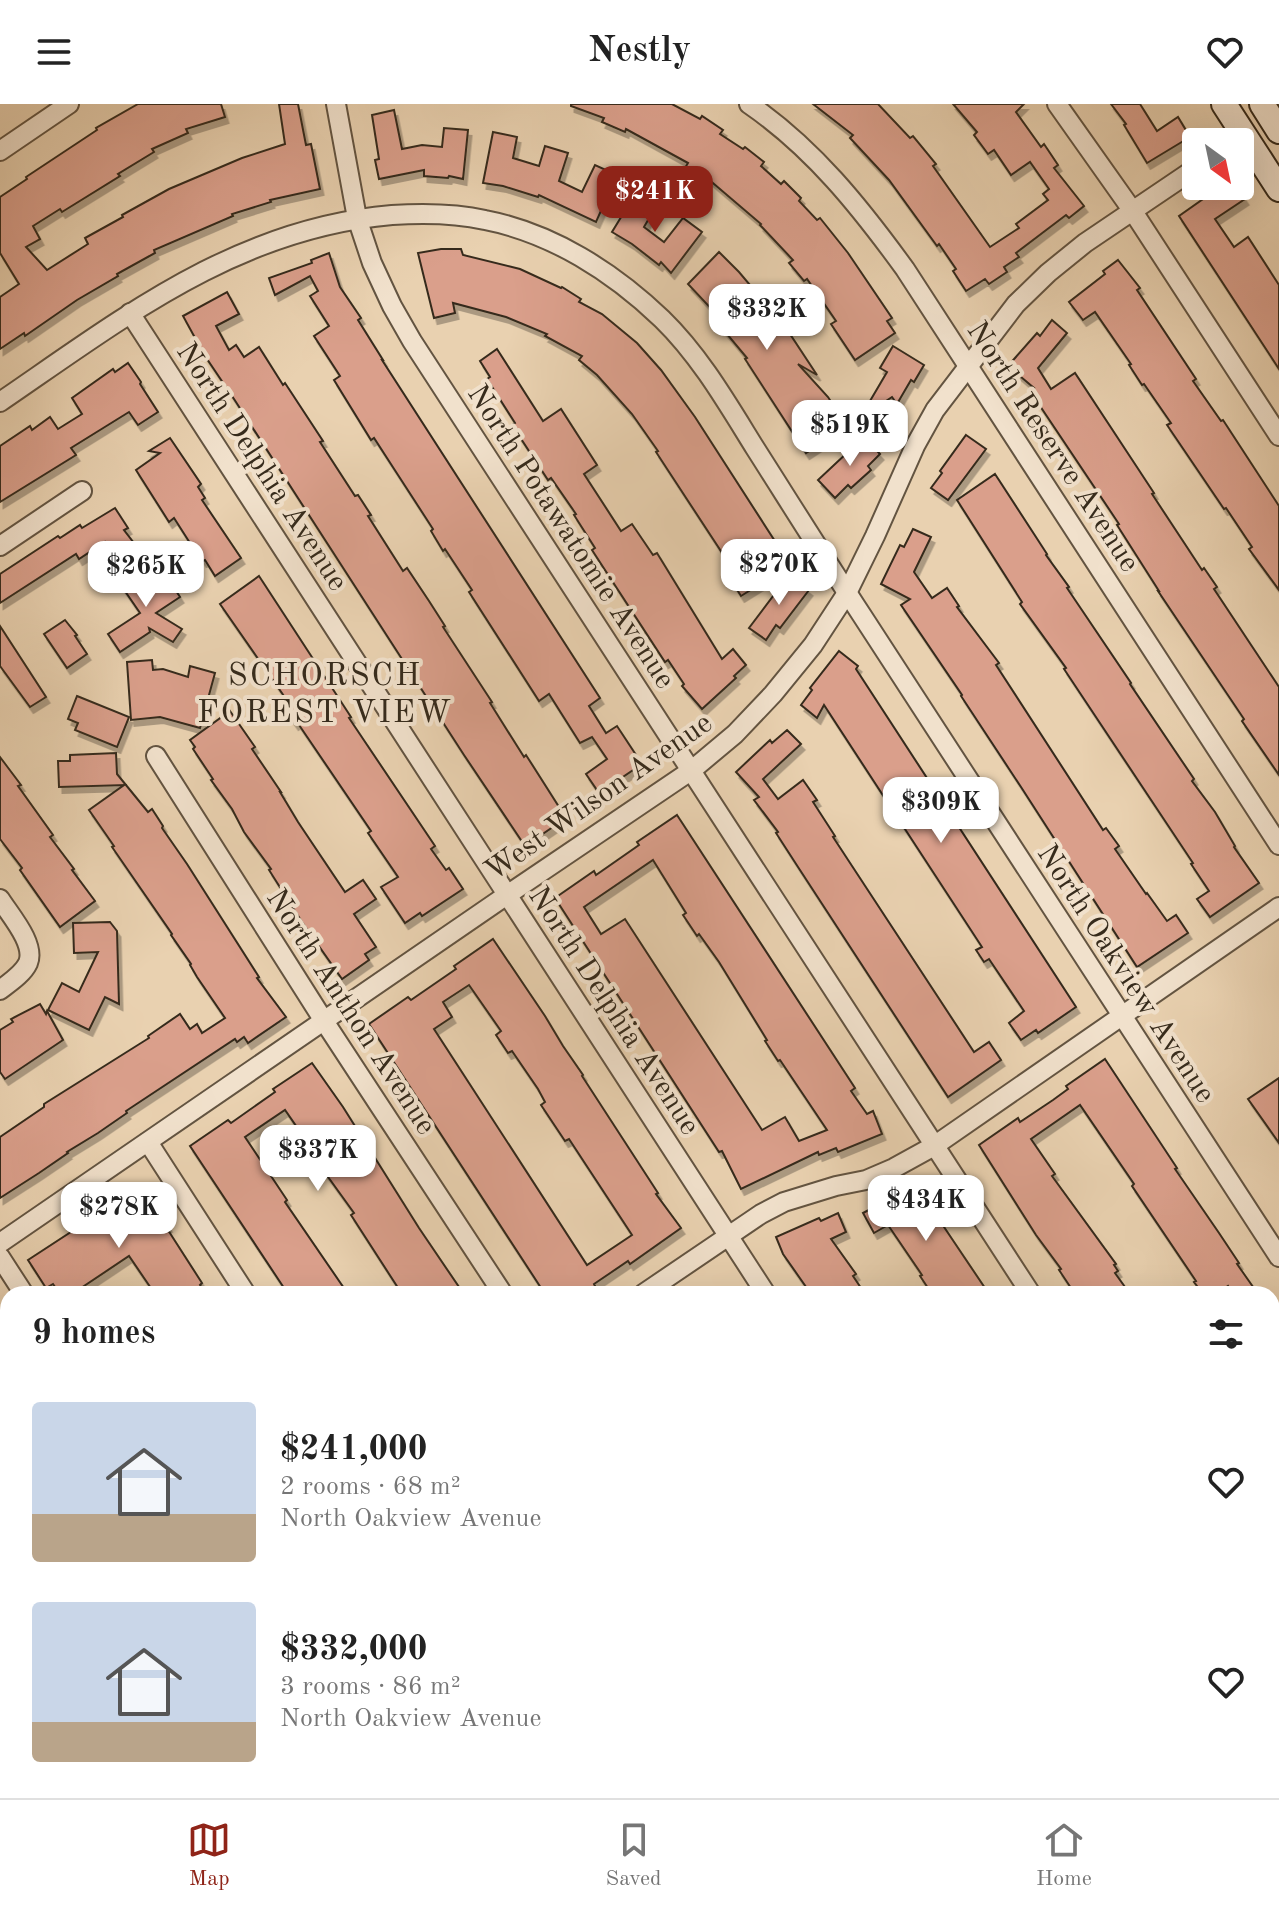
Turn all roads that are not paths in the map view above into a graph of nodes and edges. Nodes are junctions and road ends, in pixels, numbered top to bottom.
1 (69, 104) edge
2 (336, 104) edge
3 (749, 104) edge
4 (1057, 104) edge
5 (1224, 104) edge
6 (1271, 118) edge
7 (1235, 128) edge
8 (1254, 130) edge
9 (0, 151) edge
10 (1254, 157) edge
11 (1182, 177) edge
12 (1279, 189) edge
13 (1132, 210) junction
14 (357, 218) junction
15 (130, 313) junction
16 (969, 365) junction
17 (0, 402) edge
18 (1279, 436) edge
19 (82, 491) dead end
20 (0, 546) edge
21 (847, 593) junction
22 (156, 756) dead end
23 (692, 770) junction
24 (1279, 845) edge
25 (507, 895) junction
26 (0, 899) edge
27 (1279, 907) edge
28 (0, 990) edge
29 (1122, 1015) junction
30 (324, 1021) junction
31 (148, 1142) junction
32 (934, 1146) junction
33 (728, 1236) junction
34 (0, 1243) edge
35 (0, 1257) edge
36 (1279, 1257) edge
37 (19, 1286) edge
38 (241, 1286) edge
39 (498, 1286) edge
40 (655, 1286) edge
41 (761, 1286) edge
42 (1026, 1286) edge

1 - 9 street
2 - 14 street, North Potawatomie Avenue
3 - 16 street, North Reserve Avenue
4 - 13 street
5 - 7 main road
6 - 8 street
10 - 12 main road
11 - 13 street, West Wilson Avenue
13 - 16 street, West Wilson Avenue
13 - 18 street
14 - 15 street, North Oakview Avenue
14 - 21 street, North Oakview Avenue
14 - 23 street, North Potawatomie Avenue
15 - 17 street, North Oakview Avenue
15 - 25 street, North Delphia Avenue
16 - 21 street, West Wilson Avenue
16 - 24 street, North Reserve Avenue
19 - 20 street
21 - 23 street, West Wilson Avenue
21 - 29 street, North Oakview Avenue
22 - 30 street, North Anthon Avenue
23 - 25 street, West Wilson Avenue
23 - 32 street, North Potawatomie Avenue
25 - 30 street, West Wilson Avenue
25 - 33 street, North Delphia Avenue
26 - 28 street
27 - 29 street
29 - 32 street
29 - 36 street, North Oakview Avenue
30 - 31 street, West Wilson Avenue
30 - 39 street, North Anthon Avenue
31 - 34 street, West Wilson Avenue
31 - 38 street
32 - 33 street
32 - 42 street, North Potawatomie Avenue
33 - 40 street
33 - 41 street, North Delphia Avenue
35 - 37 street

